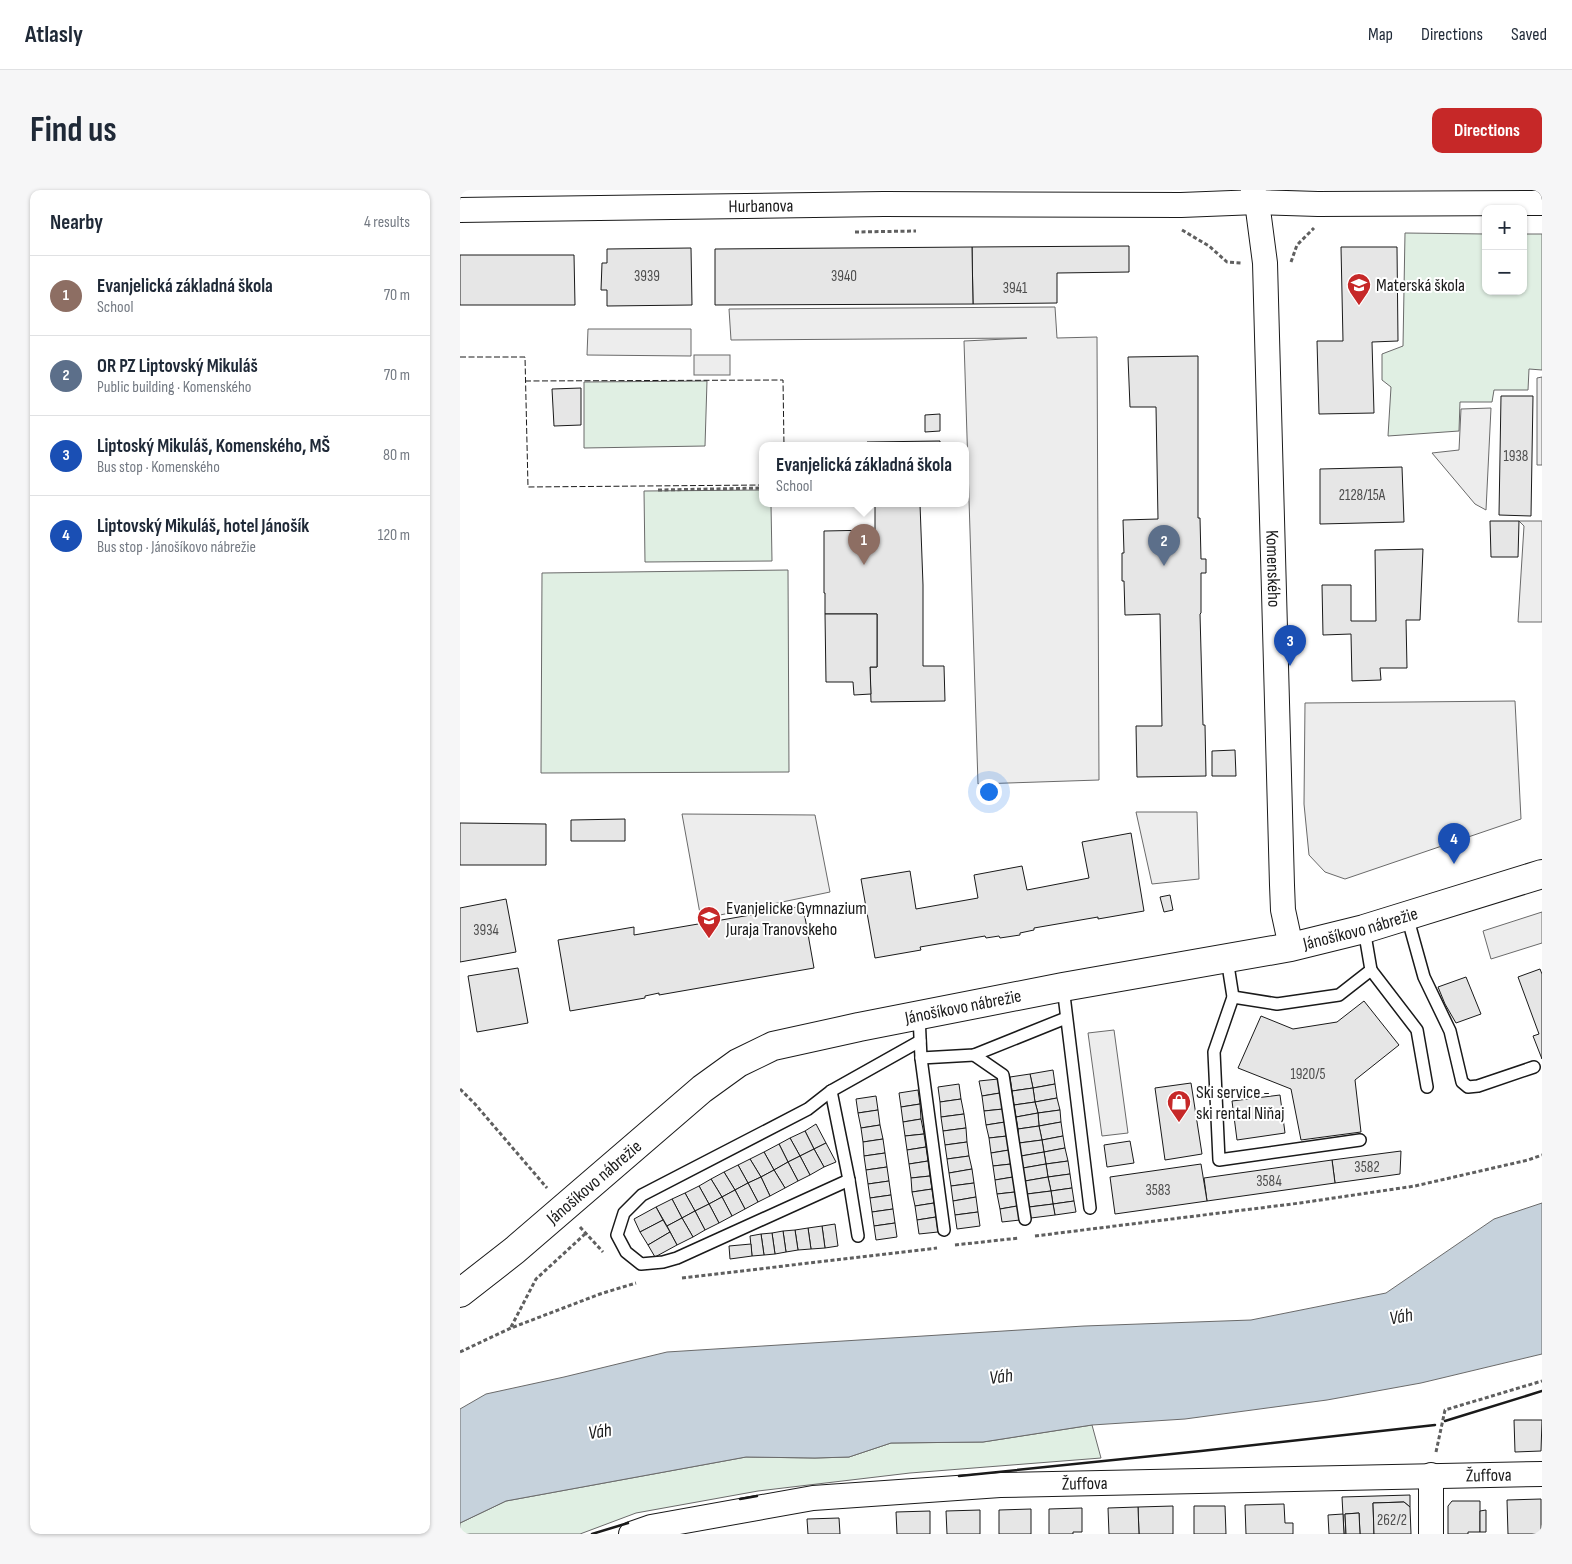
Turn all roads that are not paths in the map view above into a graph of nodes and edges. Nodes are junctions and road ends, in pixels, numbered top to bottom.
1 (1255, 196) edge
2 (1292, 196) edge
3 (883, 197) edge
4 (1036, 197) edge
5 (688, 198) edge
6 (802, 198) edge
7 (512, 200) edge
8 (1542, 203) edge
9 (460, 210) edge
10 (1542, 874) edge
11 (1406, 916) junction
12 (1364, 929) junction
13 (1291, 947) junction
14 (1228, 959) junction
15 (1371, 970) junction
16 (1063, 987) junction
17 (1232, 997) junction
18 (1066, 1018) junction
19 (920, 1028) junction
20 (974, 1055) junction
21 (921, 1058) junction
22 (1534, 1067) dead end
23 (1428, 1087) dead end
24 (831, 1091) junction
25 (1360, 1140) dead end
26 (849, 1180) junction
27 (1090, 1208) dead end
28 (1025, 1218) dead end
29 (944, 1230) dead end
30 (858, 1236) dead end
31 (460, 1294) edge
32 (1542, 1474) edge
33 (1431, 1476) junction
34 (644, 1532) edge
35 (1431, 1534) edge

1 - 2 street, Hurbanova
1 - 4 street, Hurbanova
1 - 13 street, Komenského
2 - 8 street, Hurbanova
3 - 4 street, Hurbanova
3 - 6 street, Hurbanova
5 - 6 street, Hurbanova
5 - 7 street, Hurbanova
7 - 9 street, Hurbanova
10 - 11 main road, Jánošíkovo nábrežie
11 - 12 main road, Jánošíkovo nábrežie
11 - 22 lane
12 - 13 main road, Jánošíkovo nábrežie
12 - 15 lane
13 - 14 main road, Jánošíkovo nábrežie
14 - 16 main road, Jánošíkovo nábrežie
14 - 17 lane
15 - 17 lane
15 - 23 lane
16 - 18 lane
16 - 19 main road, Jánošíkovo nábrežie
17 - 25 lane
18 - 20 lane
18 - 27 lane
19 - 21 lane
19 - 24 lane
19 - 31 main road, Jánošíkovo nábrežie
20 - 21 lane
20 - 28 lane
21 - 29 lane
24 - 26 lane
24 - 26 lane
26 - 30 lane
32 - 33 street, Žuffova
33 - 34 street, Žuffova
33 - 35 street

